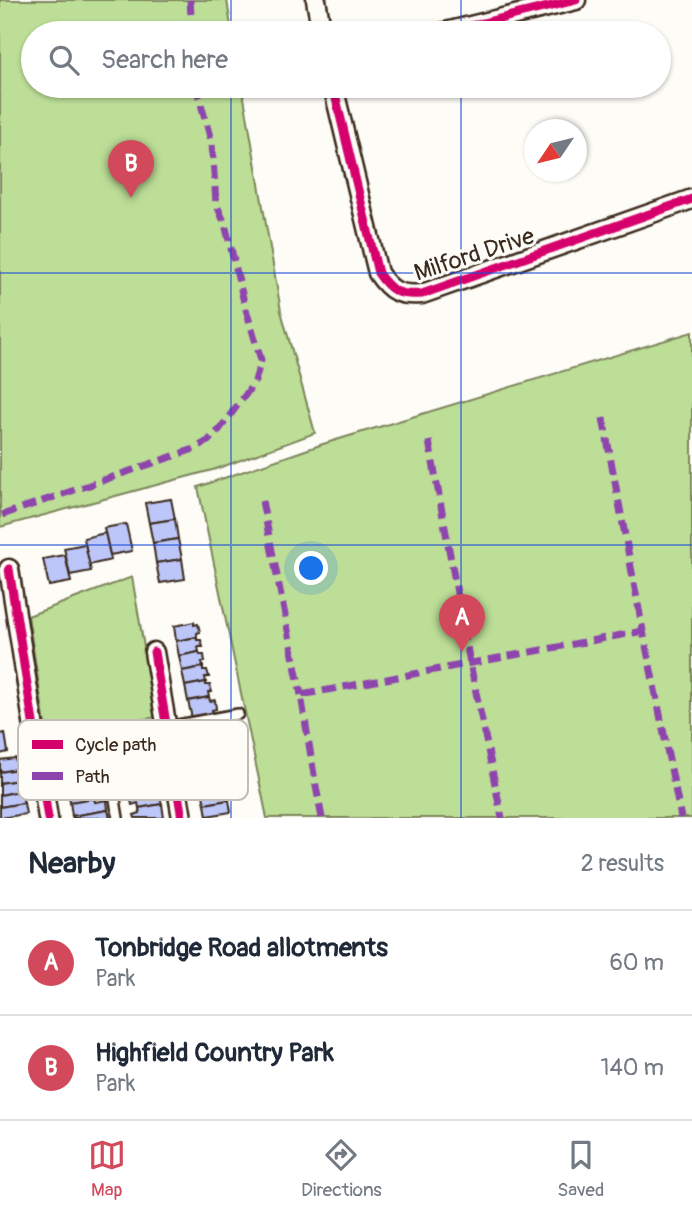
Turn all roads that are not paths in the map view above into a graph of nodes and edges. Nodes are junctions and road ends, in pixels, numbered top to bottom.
1 (316, 0) edge
2 (576, 0) edge
3 (320, 21) edge
4 (491, 21) edge
5 (336, 98) edge
6 (692, 199) edge
7 (9, 569) dead end
8 (154, 652) dead end
9 (238, 714) dead end
10 (33, 720) edge
11 (166, 720) edge
12 (205, 720) edge
13 (45, 800) edge
14 (115, 800) edge
15 (179, 800) edge
16 (48, 818) edge
17 (118, 818) edge
18 (182, 818) edge

1 - 3 street
2 - 4 street
5 - 6 street, Milford Drive
7 - 10 street
8 - 11 street
9 - 12 lane
13 - 16 street
14 - 17 lane
15 - 18 street

